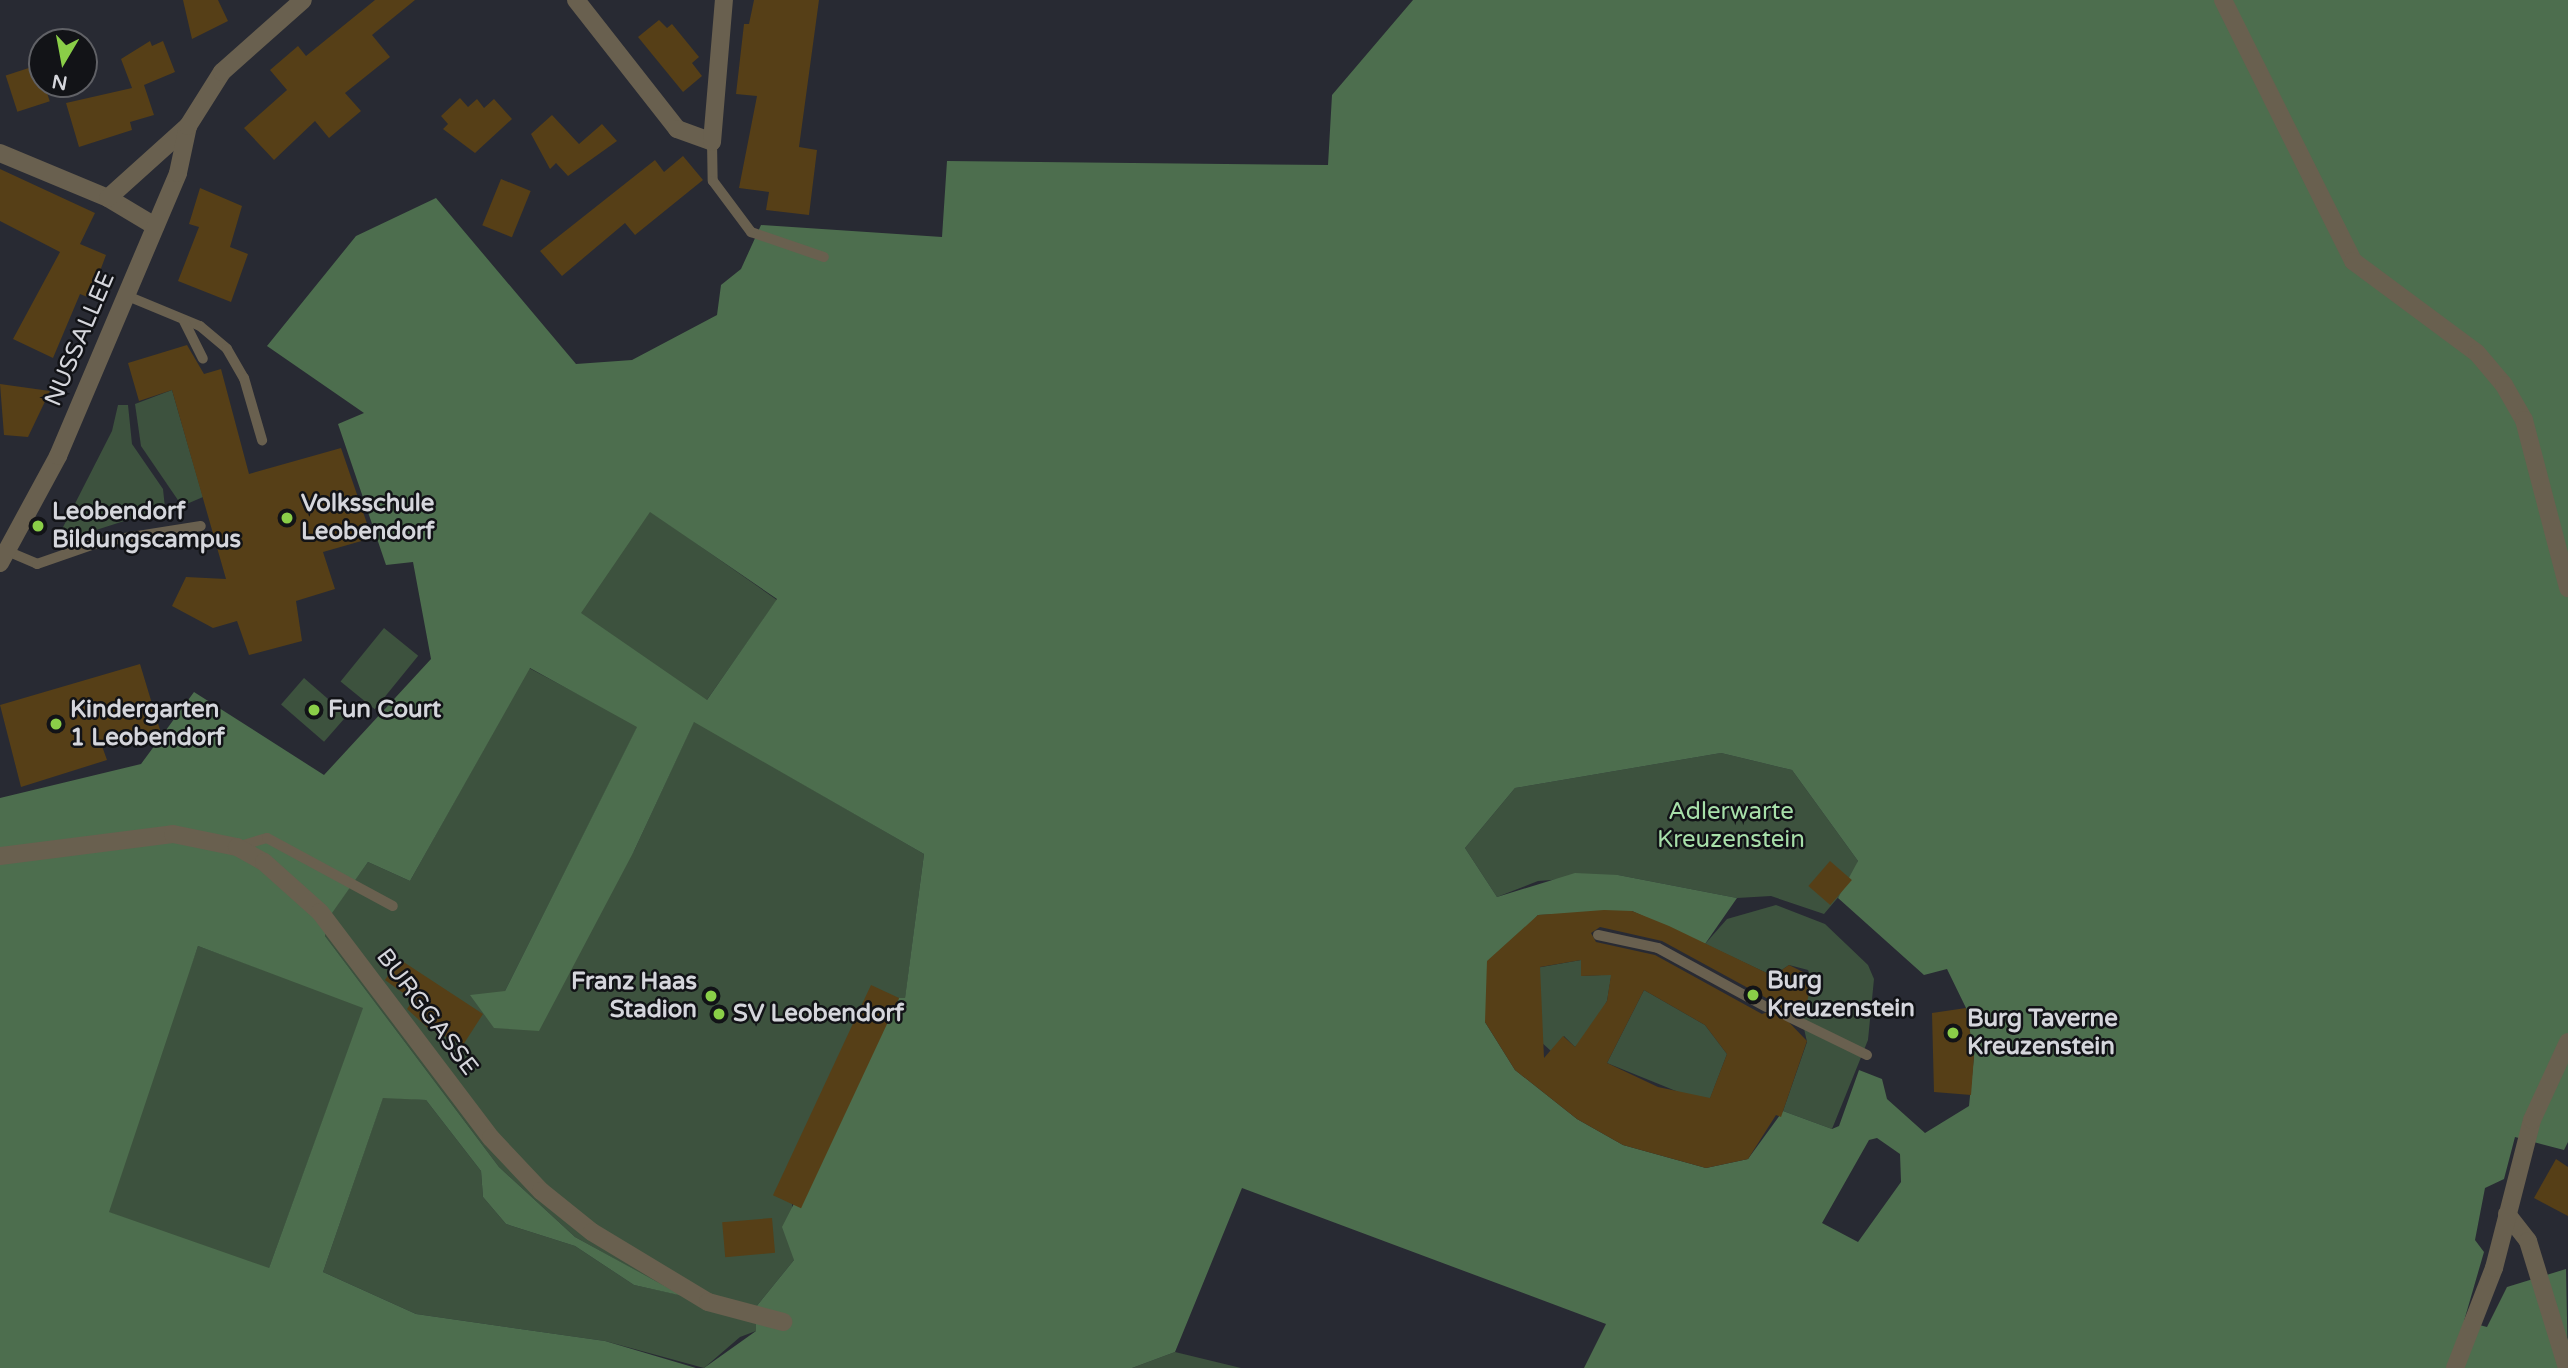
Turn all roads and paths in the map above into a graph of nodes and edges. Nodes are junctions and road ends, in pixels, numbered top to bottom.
1 (303, 0) edge
2 (576, 0) edge
3 (724, 0) edge
4 (2223, 0) edge
5 (188, 126) junction
6 (712, 142) junction
7 (1, 149) edge
8 (107, 198) junction
9 (155, 226) junction
10 (824, 257) dead end
11 (125, 295) junction
12 (184, 321) junction
13 (203, 359) dead end
14 (262, 440) dead end
15 (201, 526) dead end
16 (3, 557) edge
17 (2568, 587) edge
18 (237, 848) junction
19 (0, 856) edge
20 (393, 905) dead end
21 (1598, 935) dead end
22 (1766, 1007) dead end
23 (1787, 1016) dead end
24 (2568, 1042) edge
25 (1864, 1054) dead end
26 (2507, 1214) junction
27 (783, 1322) dead end
28 (2455, 1368) edge
29 (2567, 1368) edge

1 - 5 street, NUSSALLEE
2 - 6 street
3 - 6 street
4 - 17 street
5 - 8 street, NUSSALLEE
5 - 9 street, NUSSALLEE
6 - 10 lane
7 - 8 street
8 - 9 street
9 - 11 street, NUSSALLEE
11 - 12 lane
11 - 16 street, NUSSALLEE
12 - 13 lane
12 - 14 lane
15 - 16 lane
18 - 19 street, BURGGASSE
18 - 20 lane
18 - 27 street, BURGGASSE
21 - 22 lane
23 - 25 lane
24 - 26 street
26 - 28 street
26 - 29 street

